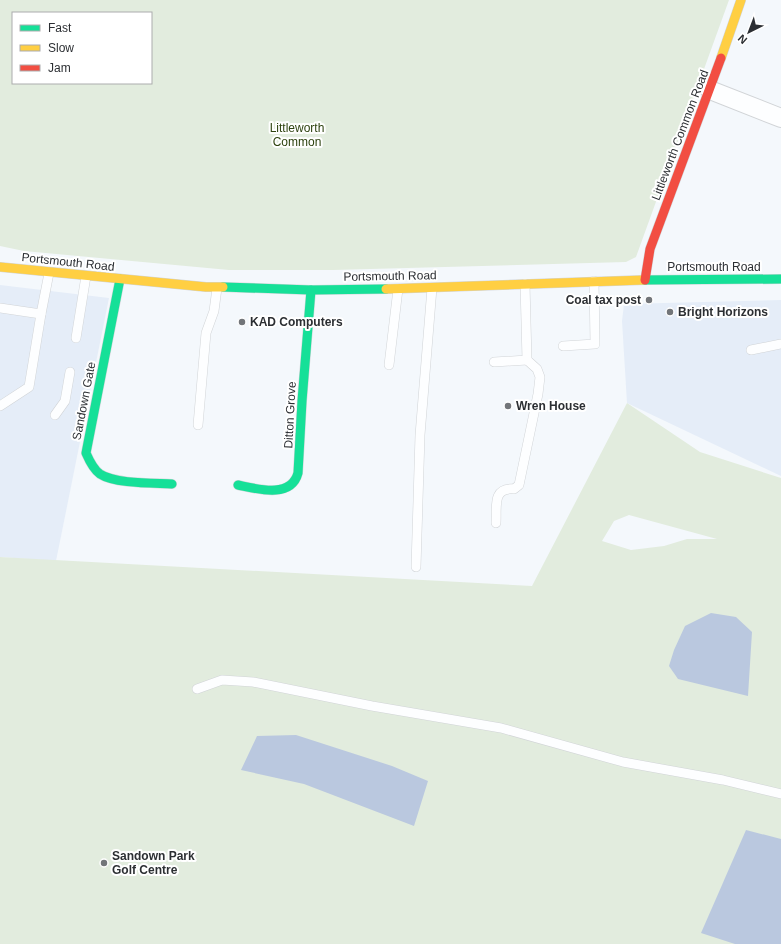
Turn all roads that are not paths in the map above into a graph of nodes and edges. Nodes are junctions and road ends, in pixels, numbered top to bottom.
1 (741, 0) edge
2 (710, 90) junction
3 (781, 118) edge
4 (0, 267) edge
5 (49, 273) junction
6 (86, 276) junction
7 (781, 279) edge
8 (120, 280) junction
9 (645, 280) junction
10 (594, 281) junction
11 (525, 284) junction
12 (217, 288) junction
13 (432, 288) junction
14 (398, 289) junction
15 (311, 290) junction
16 (0, 308) edge
17 (41, 314) junction
18 (76, 338) dead end
19 (781, 344) edge
20 (563, 346) dead end
21 (751, 350) dead end
22 (527, 360) junction
23 (494, 362) dead end
24 (389, 365) dead end
25 (70, 372) dead end
26 (0, 406) edge
27 (55, 415) dead end
28 (198, 425) dead end
29 (172, 484) dead end
30 (238, 486) dead end
31 (496, 523) dead end
32 (416, 567) dead end
33 (197, 689) dead end
34 (781, 794) edge

1 - 2 street, Littleworth Common Road
2 - 3 street
2 - 9 street, Littleworth Common Road
4 - 5 street, Portsmouth Road
5 - 6 street, Portsmouth Road
5 - 17 lane
6 - 8 street, Portsmouth Road
6 - 18 lane
7 - 9 street, Portsmouth Road
8 - 12 street, Portsmouth Road
8 - 29 street, Sandown Gate
9 - 10 street, Portsmouth Road
10 - 11 street, Portsmouth Road
10 - 20 lane
11 - 13 street, Portsmouth Road
11 - 22 lane
12 - 15 street, Portsmouth Road
12 - 28 lane
13 - 14 street, Portsmouth Road
13 - 32 lane
14 - 15 street, Portsmouth Road
14 - 24 lane
15 - 30 street, Ditton Grove
16 - 17 lane
17 - 26 lane
19 - 21 lane
22 - 23 lane
22 - 31 lane
25 - 27 lane
33 - 34 lane

